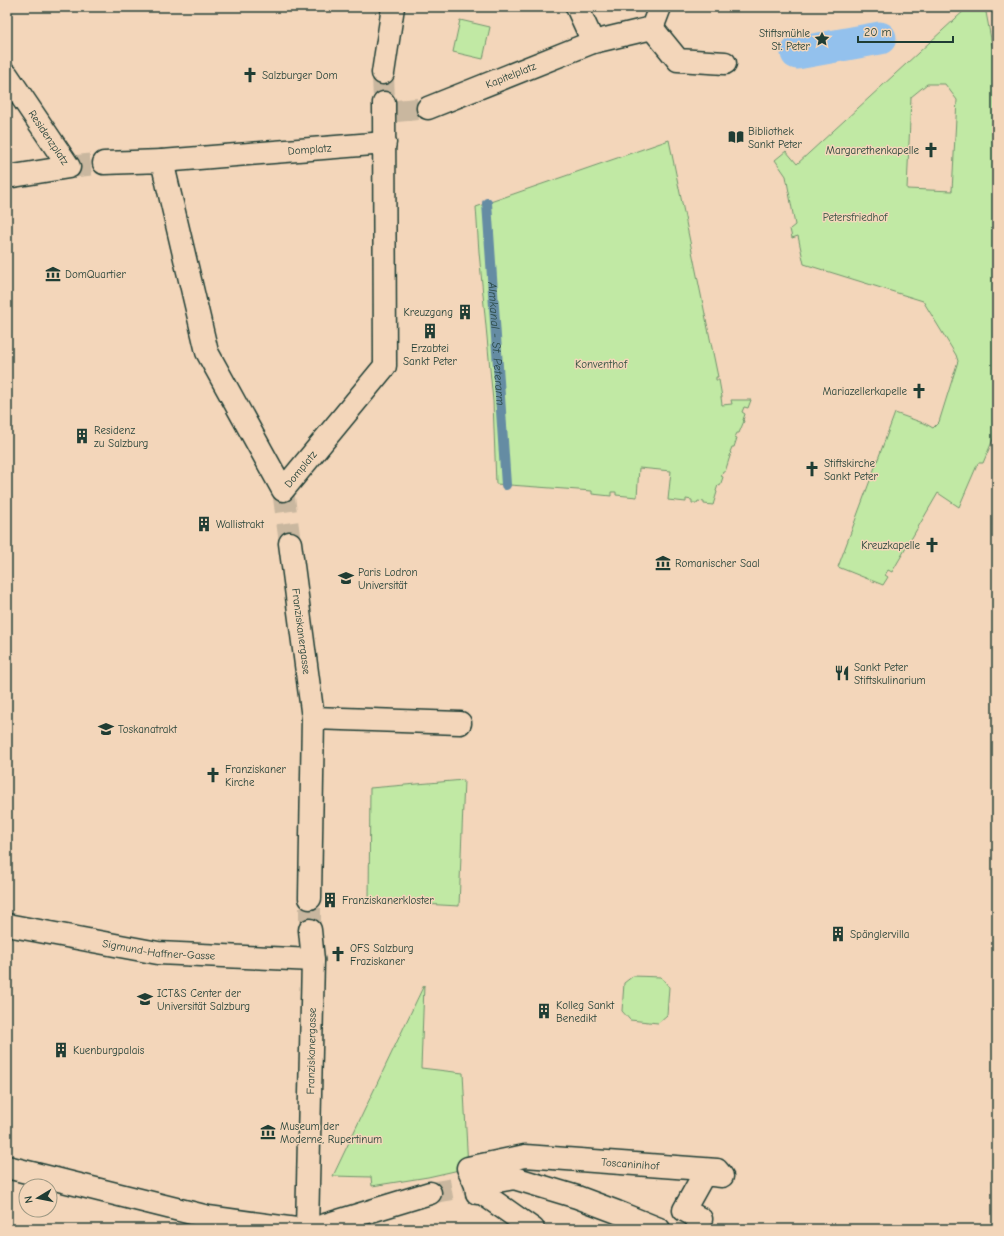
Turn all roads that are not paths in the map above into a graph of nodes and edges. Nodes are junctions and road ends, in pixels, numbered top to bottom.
1 (393, 7) edge
2 (578, 7) edge
3 (660, 7) edge
4 (652, 28) junction
5 (593, 42) junction
6 (725, 63) dead end
7 (383, 73) tunnel mouth
8 (7, 75) edge
9 (388, 108) tunnel mouth
10 (428, 108) tunnel mouth
11 (385, 143) junction
12 (162, 161) junction
13 (104, 163) tunnel mouth
14 (7, 177) edge
15 (290, 543) tunnel mouth
16 (313, 718) junction
17 (460, 723) dead end
18 (310, 898) tunnel mouth
19 (7, 925) edge
20 (310, 930) tunnel mouth
21 (313, 960) junction
22 (7, 1167) edge
23 (476, 1185) junction
24 (430, 1193) tunnel mouth
25 (296, 1229) edge
26 (307, 1229) edge
27 (312, 1229) edge
28 (533, 1229) edge
29 (659, 1229) edge
30 (697, 1229) edge

1 - 7 street
2 - 5 street
3 - 4 street
4 - 5 street, Kapitelplatz
4 - 6 street
5 - 10 street, Kapitelplatz
8 - 14 street, Residenzplatz
9 - 11 street, Domplatz
11 - 12 street, Domplatz
11 - 12 street, Domplatz
12 - 13 street, Domplatz
15 - 16 street, Franziskanergasse
16 - 17 street
16 - 18 street, Franziskanergasse
19 - 21 street, Sigmund-Haffner-Gasse
20 - 21 street, Franziskanergasse
21 - 26 street, Franziskanergasse
22 - 25 street
23 - 28 street, Toscaninihof
23 - 29 street
23 - 30 street, Toscaninihof
24 - 27 street

